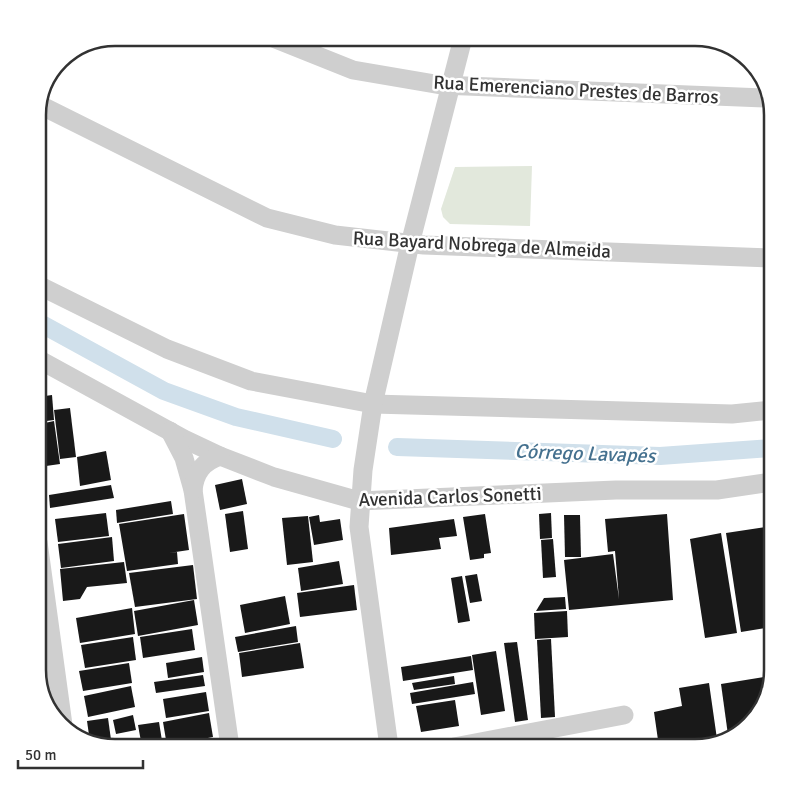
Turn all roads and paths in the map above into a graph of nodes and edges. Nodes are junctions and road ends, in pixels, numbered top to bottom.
1 (293, 46) edge
2 (461, 46) edge
3 (452, 86) junction
4 (761, 98) edge
5 (47, 108) edge
6 (410, 244) junction
7 (764, 258) edge
8 (46, 289) edge
9 (46, 363) edge
10 (372, 410) junction
11 (764, 411) edge
12 (170, 431) junction
13 (220, 456) junction
14 (764, 483) edge
15 (193, 490) junction
16 (360, 502) junction
17 (46, 601) edge
18 (61, 712) edge
19 (624, 715) dead end
20 (229, 739) edge
21 (388, 739) edge
22 (500, 739) edge

1 - 3 street, Rua Emerenciano Prestes de Barros
2 - 3 street
3 - 4 street, Rua Emerenciano Prestes de Barros
3 - 6 street
5 - 6 street, Rua Bayard Nobrega de Almeida
6 - 7 street, Rua Bayard Nobrega de Almeida
6 - 10 street
8 - 10 street
9 - 12 street, Avenida Carlos Sonetti
10 - 11 street
10 - 16 street
12 - 13 street, Avenida Carlos Sonetti
12 - 15 street
13 - 15 street
13 - 16 street, Avenida Carlos Sonetti
14 - 16 street, Avenida Carlos Sonetti
15 - 20 street
16 - 21 street
17 - 18 street
19 - 22 street

